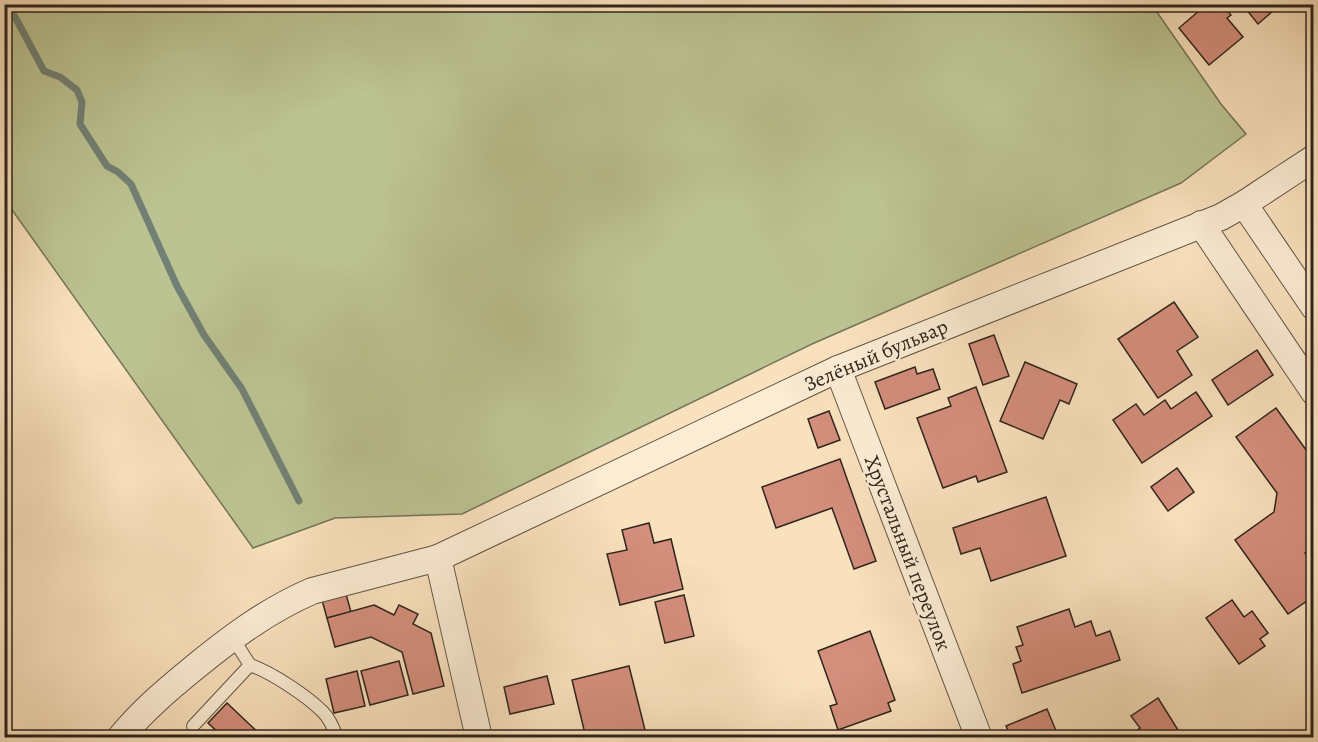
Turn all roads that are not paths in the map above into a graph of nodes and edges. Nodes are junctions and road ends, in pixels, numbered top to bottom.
1 (1314, 158) edge
2 (1245, 204) junction
3 (1201, 224) junction
4 (1314, 307) edge
5 (838, 369) junction
6 (1314, 392) edge
7 (438, 558) junction
8 (232, 637) junction
9 (250, 665) junction
10 (193, 726) dead end
11 (120, 738) edge
12 (337, 738) edge
13 (479, 738) edge
14 (979, 738) edge

1 - 2 street, Зелёный бульвар
2 - 3 street, Зелёный бульвар
2 - 4 street
3 - 5 street, Зелёный бульвар
3 - 6 street
5 - 7 street, Зелёный бульвар
5 - 14 street, Хрустальный переулок
7 - 8 street, Зелёный бульвар
7 - 13 street
8 - 9 lane
8 - 11 street, Зелёный бульвар
9 - 10 lane
9 - 12 lane

